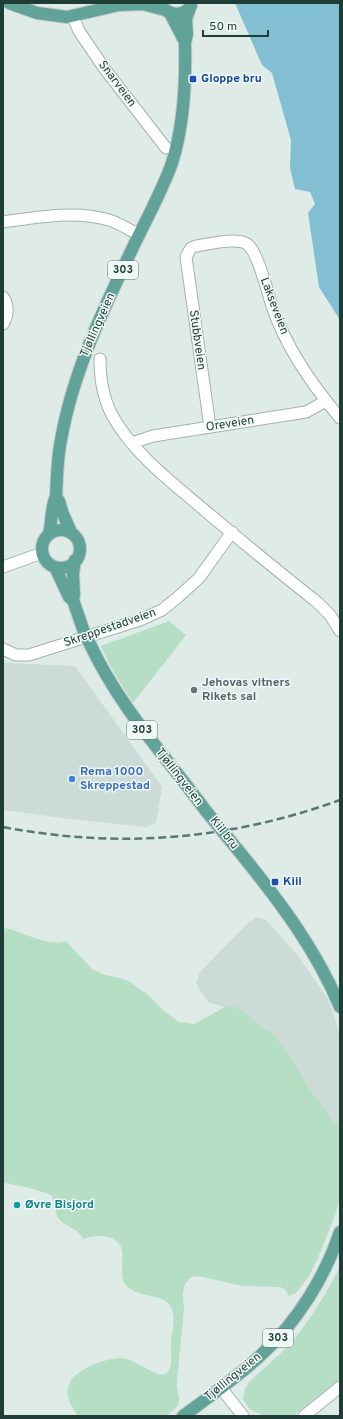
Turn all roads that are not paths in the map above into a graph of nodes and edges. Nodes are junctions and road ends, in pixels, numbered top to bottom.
1 (9, 3) edge
2 (120, 4) edge
3 (191, 5) edge
4 (165, 9) edge
5 (73, 17) junction
6 (185, 43) junction
7 (166, 148) dead end
8 (3, 222) edge
9 (140, 235) junction
10 (188, 252) joint
11 (3, 297) edge
12 (3, 324) edge
13 (100, 359) dead end
14 (326, 401) junction
15 (340, 418) edge
16 (210, 427) junction
17 (132, 443) junction
18 (56, 497) junction
19 (71, 532) junction
20 (232, 532) junction
21 (49, 534) junction
22 (42, 553) junction
23 (76, 560) junction
24 (3, 567) edge
25 (55, 567) junction
26 (73, 600) junction
27 (336, 618) edge
28 (340, 631) edge
29 (3, 649) edge
30 (206, 811) joint
31 (340, 1007) edge
32 (340, 1232) edge
33 (340, 1387) edge
34 (221, 1388) junction
35 (183, 1416) edge
36 (243, 1416) edge
37 (304, 1416) edge

1 - 5 main road
2 - 4 main road
2 - 5 main road
3 - 4 main road, 303
3 - 6 main road, Tjøllingveien / 303
4 - 6 main road, Tjøllingveien / 303
5 - 7 street, Snarveien
6 - 9 main road, Tjøllingveien / 303
8 - 9 street
9 - 18 main road, Tjøllingveien / 303
10 - 14 street, Lakseveien
10 - 16 street, Stubbveien
11 - 12 street
13 - 17 street
14 - 15 street, Lakseveien
14 - 16 street, Oreveien
16 - 17 street, Oreveien
17 - 20 street
18 - 19 main road, Tjøllingveien / 303
18 - 21 main road, Tjøllingveien / 303
19 - 21 main road
19 - 23 main road, 303
20 - 27 street
20 - 29 street, Skreppestadveien
21 - 22 main road, 303
22 - 24 street
22 - 25 main road, 303
23 - 25 main road
23 - 26 main road, Tjøllingveien / 303
25 - 26 main road, Tjøllingveien / 303
26 - 30 main road, Tjøllingveien / 303
27 - 28 street
30 - 31 main road, Kiil bru / 303, bridge
32 - 34 main road, Tjøllingveien / 303
33 - 37 street
34 - 35 main road, Tjøllingveien / 303
34 - 36 street

